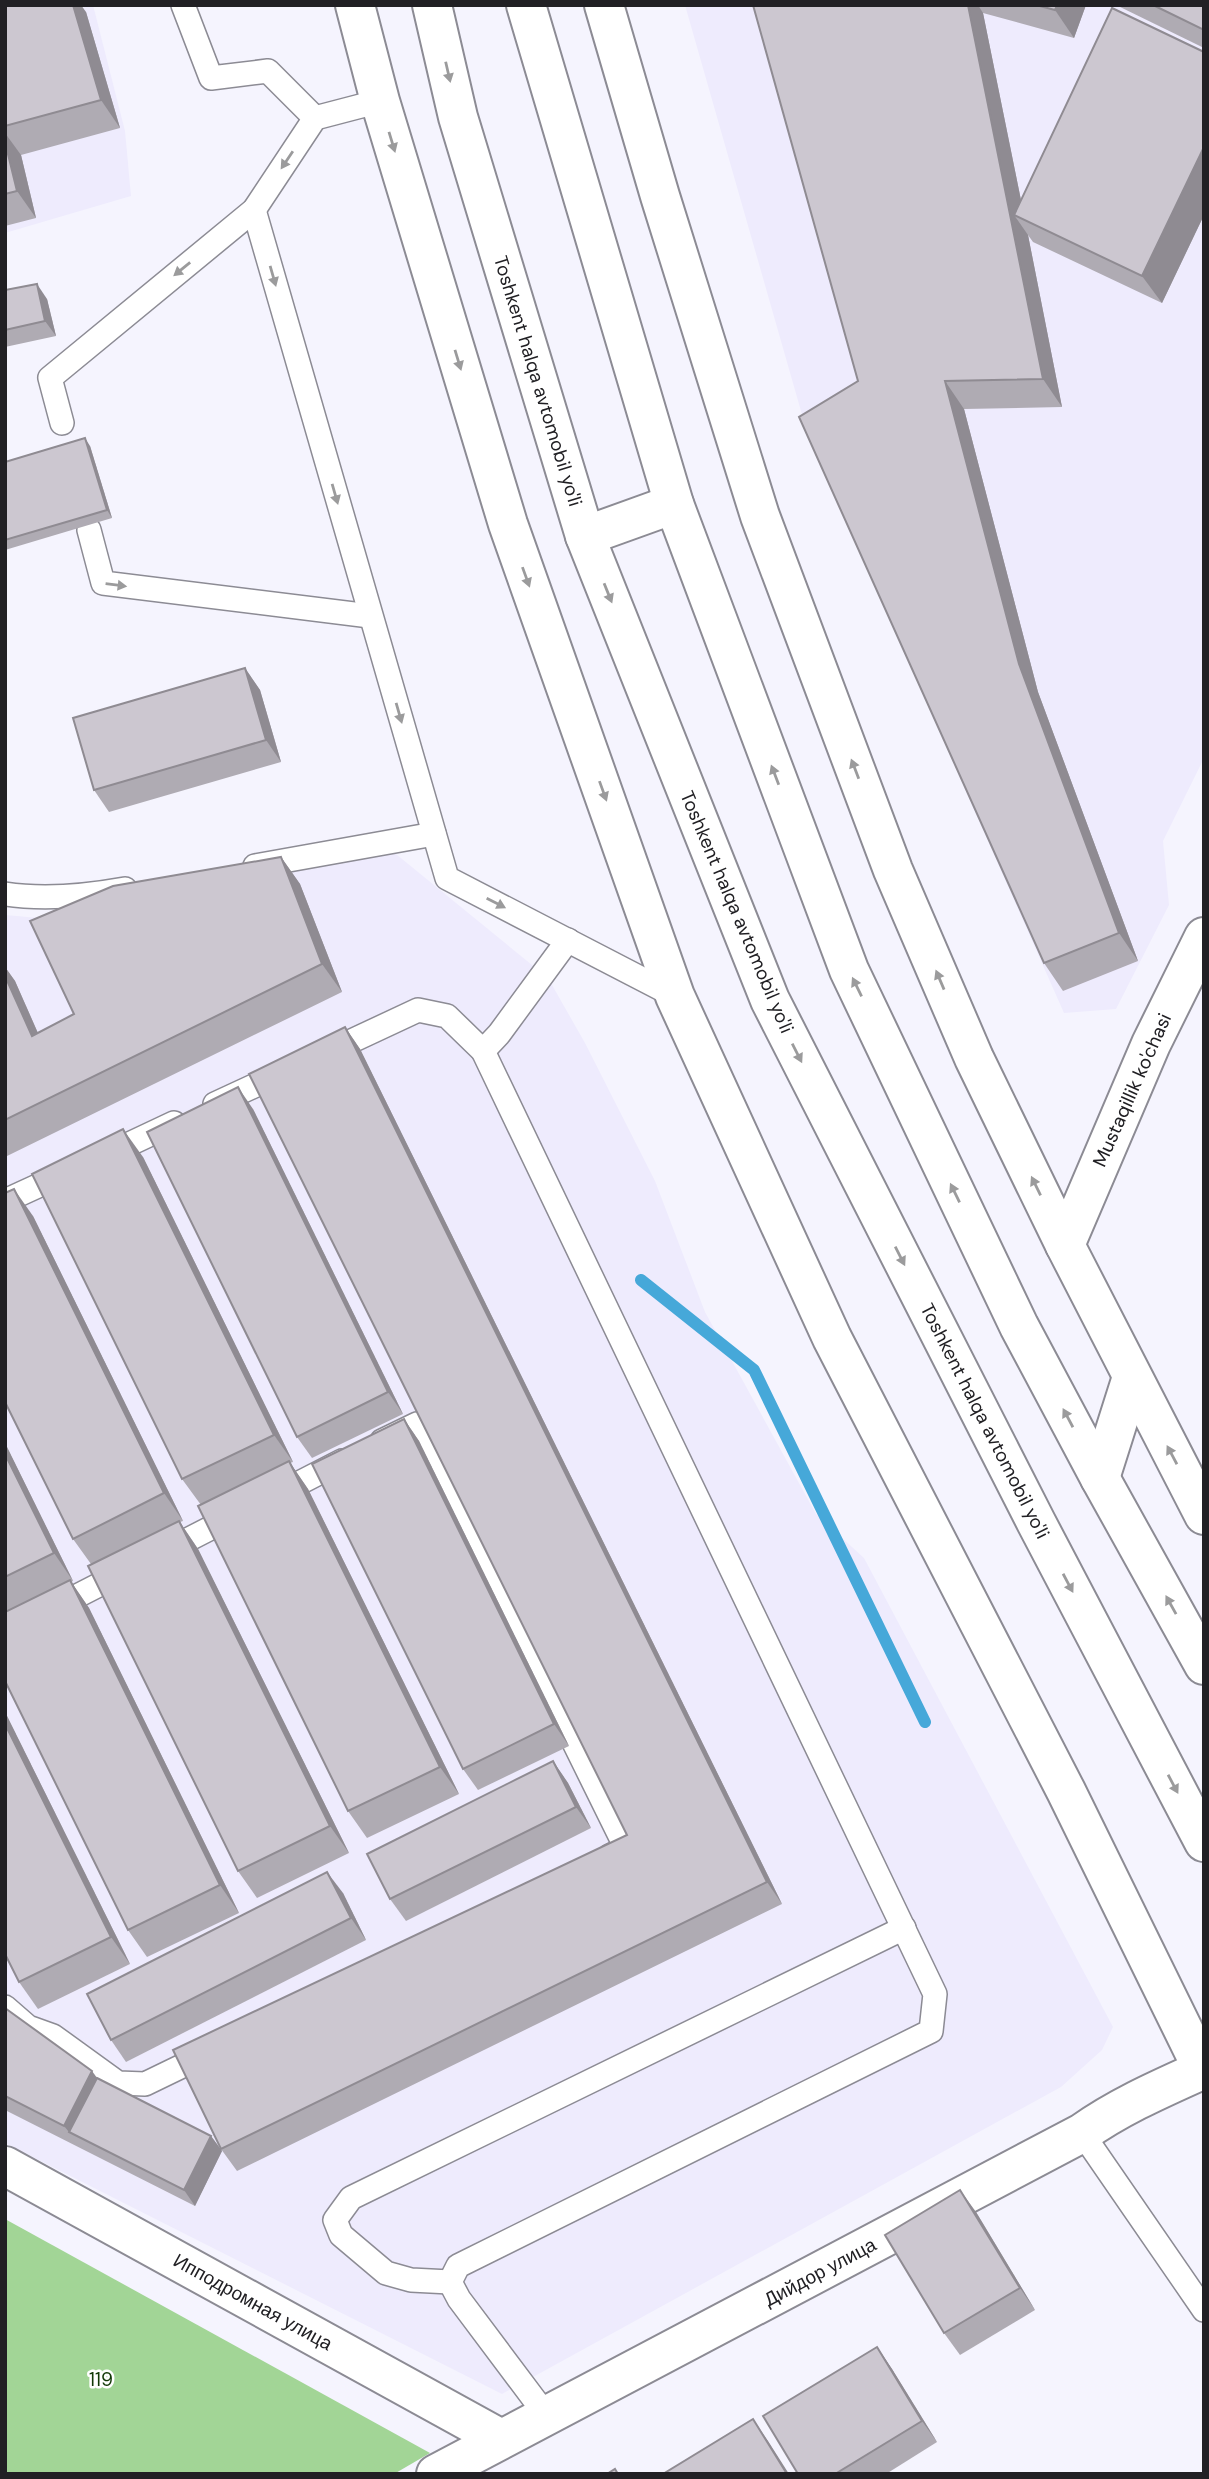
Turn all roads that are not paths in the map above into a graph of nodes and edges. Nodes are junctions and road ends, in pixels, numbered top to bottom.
1 (183, 5) edge
2 (355, 5) edge
3 (432, 5) edge
4 (526, 5) edge
5 (604, 5) edge
6 (380, 101) junction
7 (315, 118) junction
8 (254, 210) junction
9 (62, 423) dead end
10 (674, 504) junction
11 (89, 530) dead end
12 (585, 536) junction
13 (370, 616) junction
14 (434, 834) junction
15 (229, 871) edge
16 (147, 885) edge
17 (5, 894) edge
18 (1204, 937) edge
19 (568, 940) junction
20 (675, 996) junction
21 (483, 1051) junction
22 (5, 1201) edge
23 (1065, 1245) junction
24 (1132, 1377) junction
25 (1100, 1478) junction
26 (1204, 1515) edge
27 (5, 1633) edge
28 (1204, 1665) edge
29 (1204, 1842) edge
30 (589, 1866) edge
31 (904, 1928) junction
32 (5, 2007) edge
33 (231, 2042) edge
34 (1203, 2071) edge
35 (1082, 2133) junction
36 (5, 2166) edge
37 (450, 2282) junction
38 (1204, 2310) edge
39 (546, 2415) junction
40 (501, 2439) junction
41 (436, 2474) edge

1 - 7 lane
2 - 6 main road
3 -> 12 main road, Toshkent halqa avtomobil yo'li
4 - 10 main road
23 -> 5 main road
6 - 7 lane
6 -> 20 main road
7 -> 8 lane
8 -> 9 lane
8 -> 13 lane
10 - 12 main road
25 -> 10 main road
11 -> 13 lane
12 -> 29 main road, Toshkent halqa avtomobil yo'li
13 -> 14 lane
14 - 15 lane
14 -> 19 lane
16 - 17 lane
18 - 23 main road, Mustaqillik ko'chasi
19 - 20 lane
19 - 21 lane
20 - 34 main road
21 - 22 lane
21 - 31 lane
23 - 24 main road
24 - 25 main road
26 -> 24 main road
28 -> 25 main road
27 - 30 lane
31 - 37 lane
31 - 37 lane
32 - 33 lane
34 - 35 main road, Дийдор улица
35 - 38 lane
35 - 39 main road, Дийдор улица
36 - 40 main road, Ипподромная улица
37 - 39 lane
39 - 40 main road, Дийдор улица
40 - 41 main road, Дийдор улица

